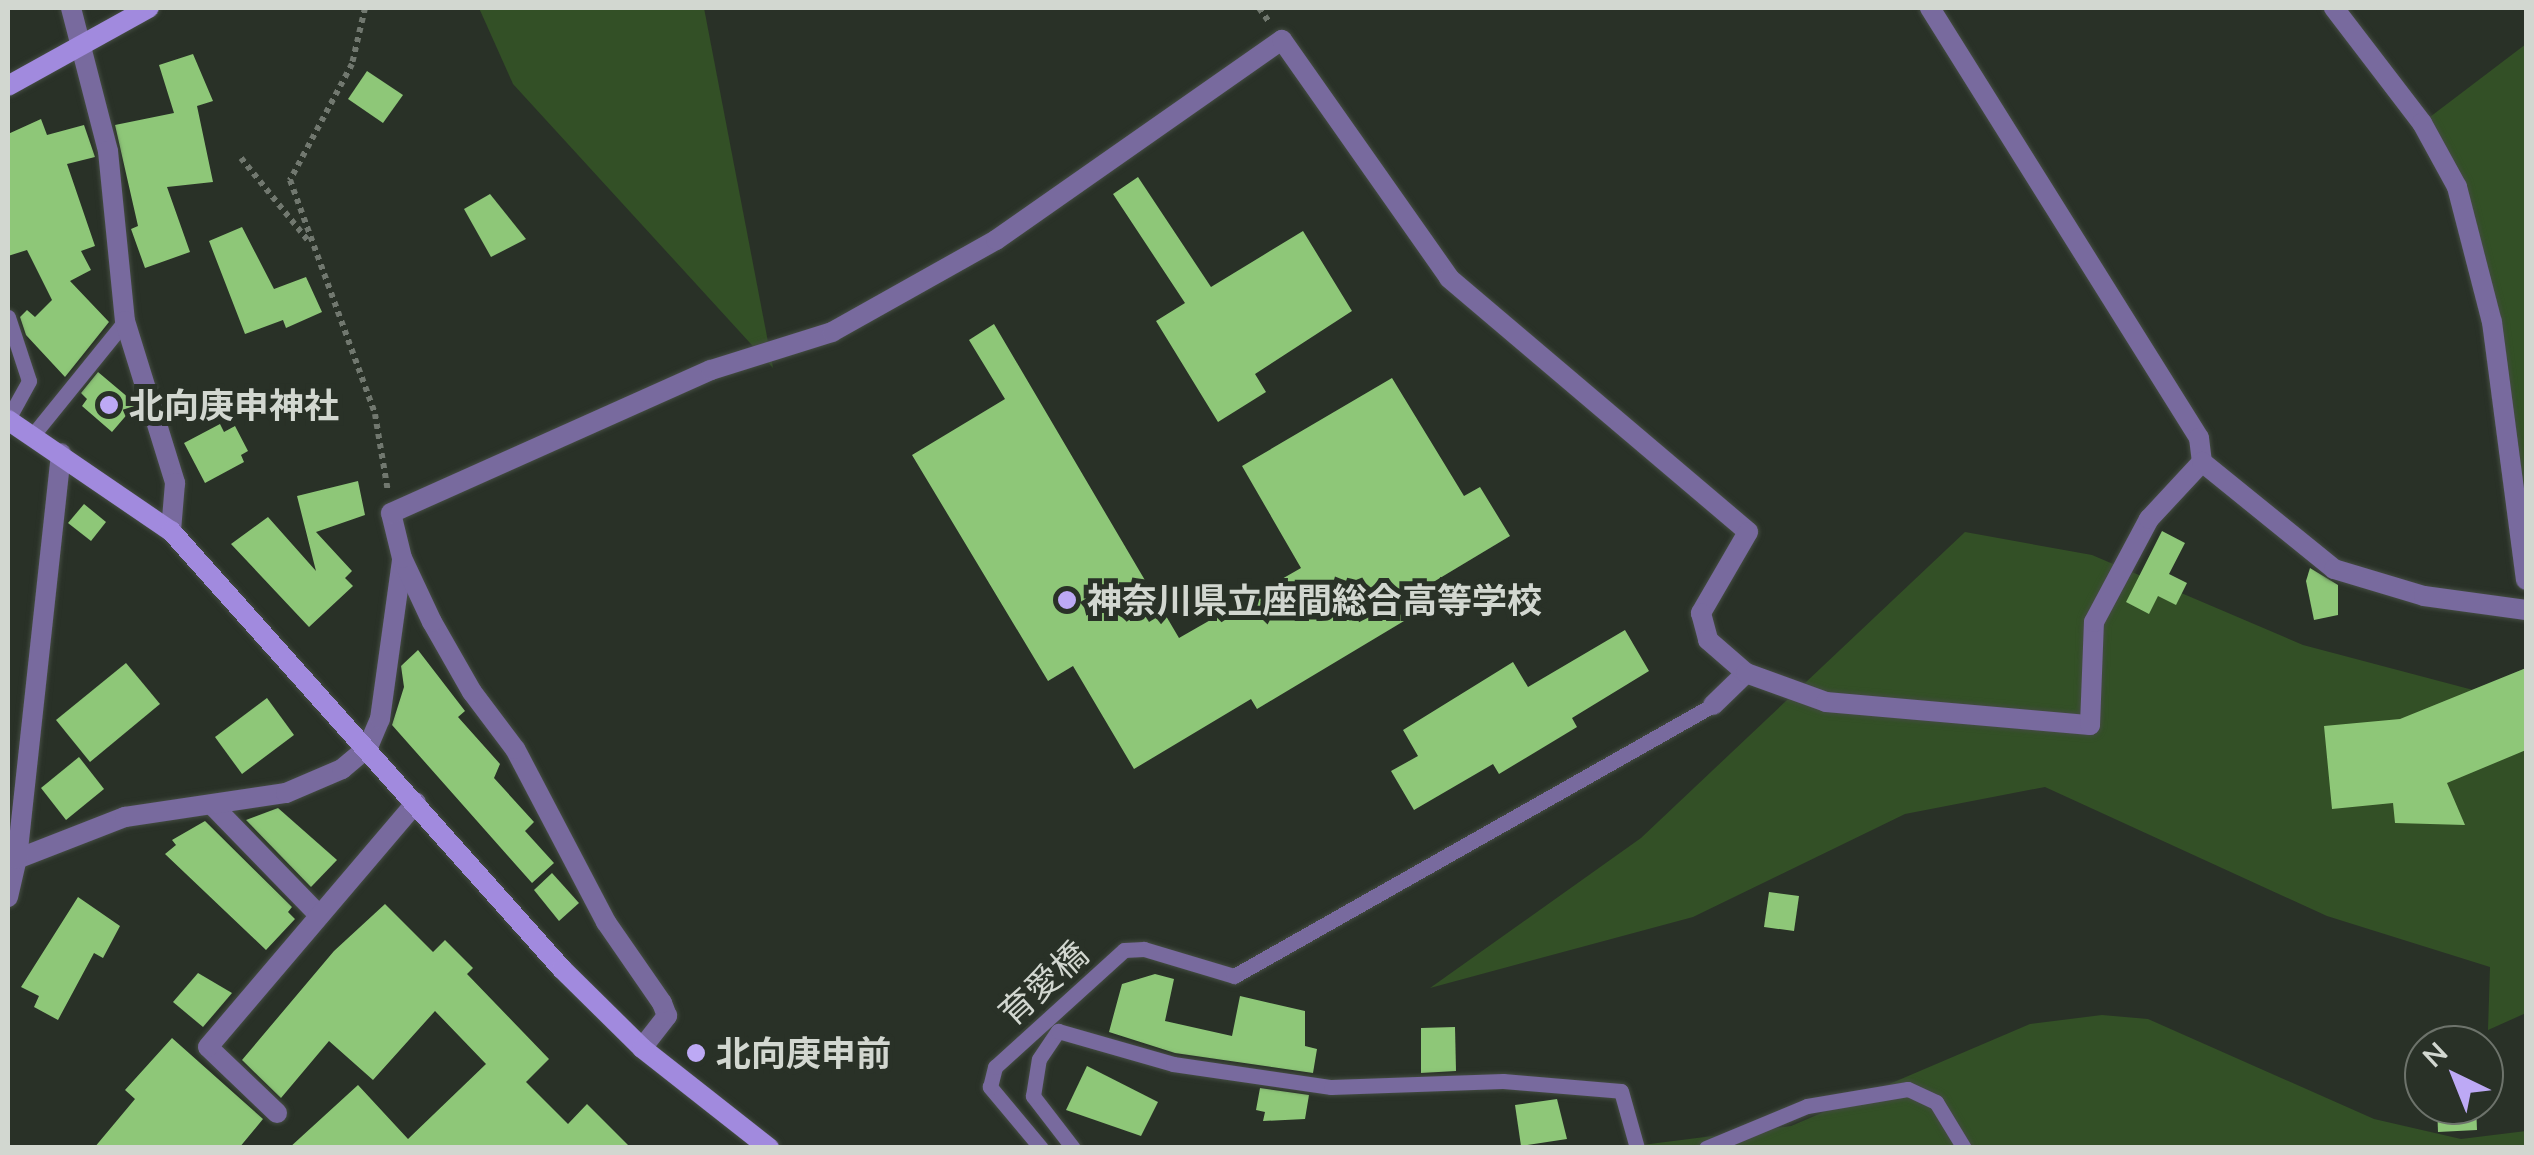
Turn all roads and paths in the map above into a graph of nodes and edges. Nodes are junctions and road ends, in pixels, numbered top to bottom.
1 (71, 8) edge
2 (148, 8) edge
3 (365, 8) edge
4 (1930, 8) edge
5 (2334, 8) edge
6 (91, 40) junction
7 (8, 86) edge
8 (241, 158) dead end
9 (315, 248) junction
10 (8, 317) edge
11 (126, 320) junction
12 (8, 420) edge
13 (32, 436) junction
14 (61, 453) junction
15 (2202, 462) junction
16 (391, 513) junction
17 (171, 531) junction
18 (402, 558) junction
19 (2526, 580) edge
20 (2526, 610) edge
21 (1746, 673) junction
22 (1714, 705) joint
23 (368, 748) junction
24 (15, 798) edge
25 (416, 803) junction
26 (214, 808) junction
27 (18, 859) junction
28 (8, 896) edge
29 (319, 915) junction
30 (642, 1048) junction
31 (277, 1113) dead end
32 (769, 1148) edge
33 (1041, 1148) edge
34 (1073, 1148) edge
35 (1637, 1148) edge
36 (1706, 1148) edge
37 (1964, 1148) edge

1 - 6 street
2 - 6 street
3 - 9 path
4 - 15 street
5 - 19 street
6 - 7 street
6 - 11 street
8 - 9 path
9 - 16 path
10 - 12 lane
11 - 13 lane
11 - 17 street
12 - 13 street
13 - 14 street
14 - 17 street
14 - 24 street
15 - 20 street
15 - 21 street
16 - 18 street
16 - 21 street
17 - 23 street
18 - 23 street
18 - 30 street
21 - 22 street
22 - 33 lane, 育愛橋
23 - 25 street
23 - 26 street
24 - 27 street
25 - 29 street
25 - 30 street
26 - 27 street
26 - 29 street
27 - 28 street
29 - 31 street
30 - 32 street
34 - 35 lane
36 - 37 lane

